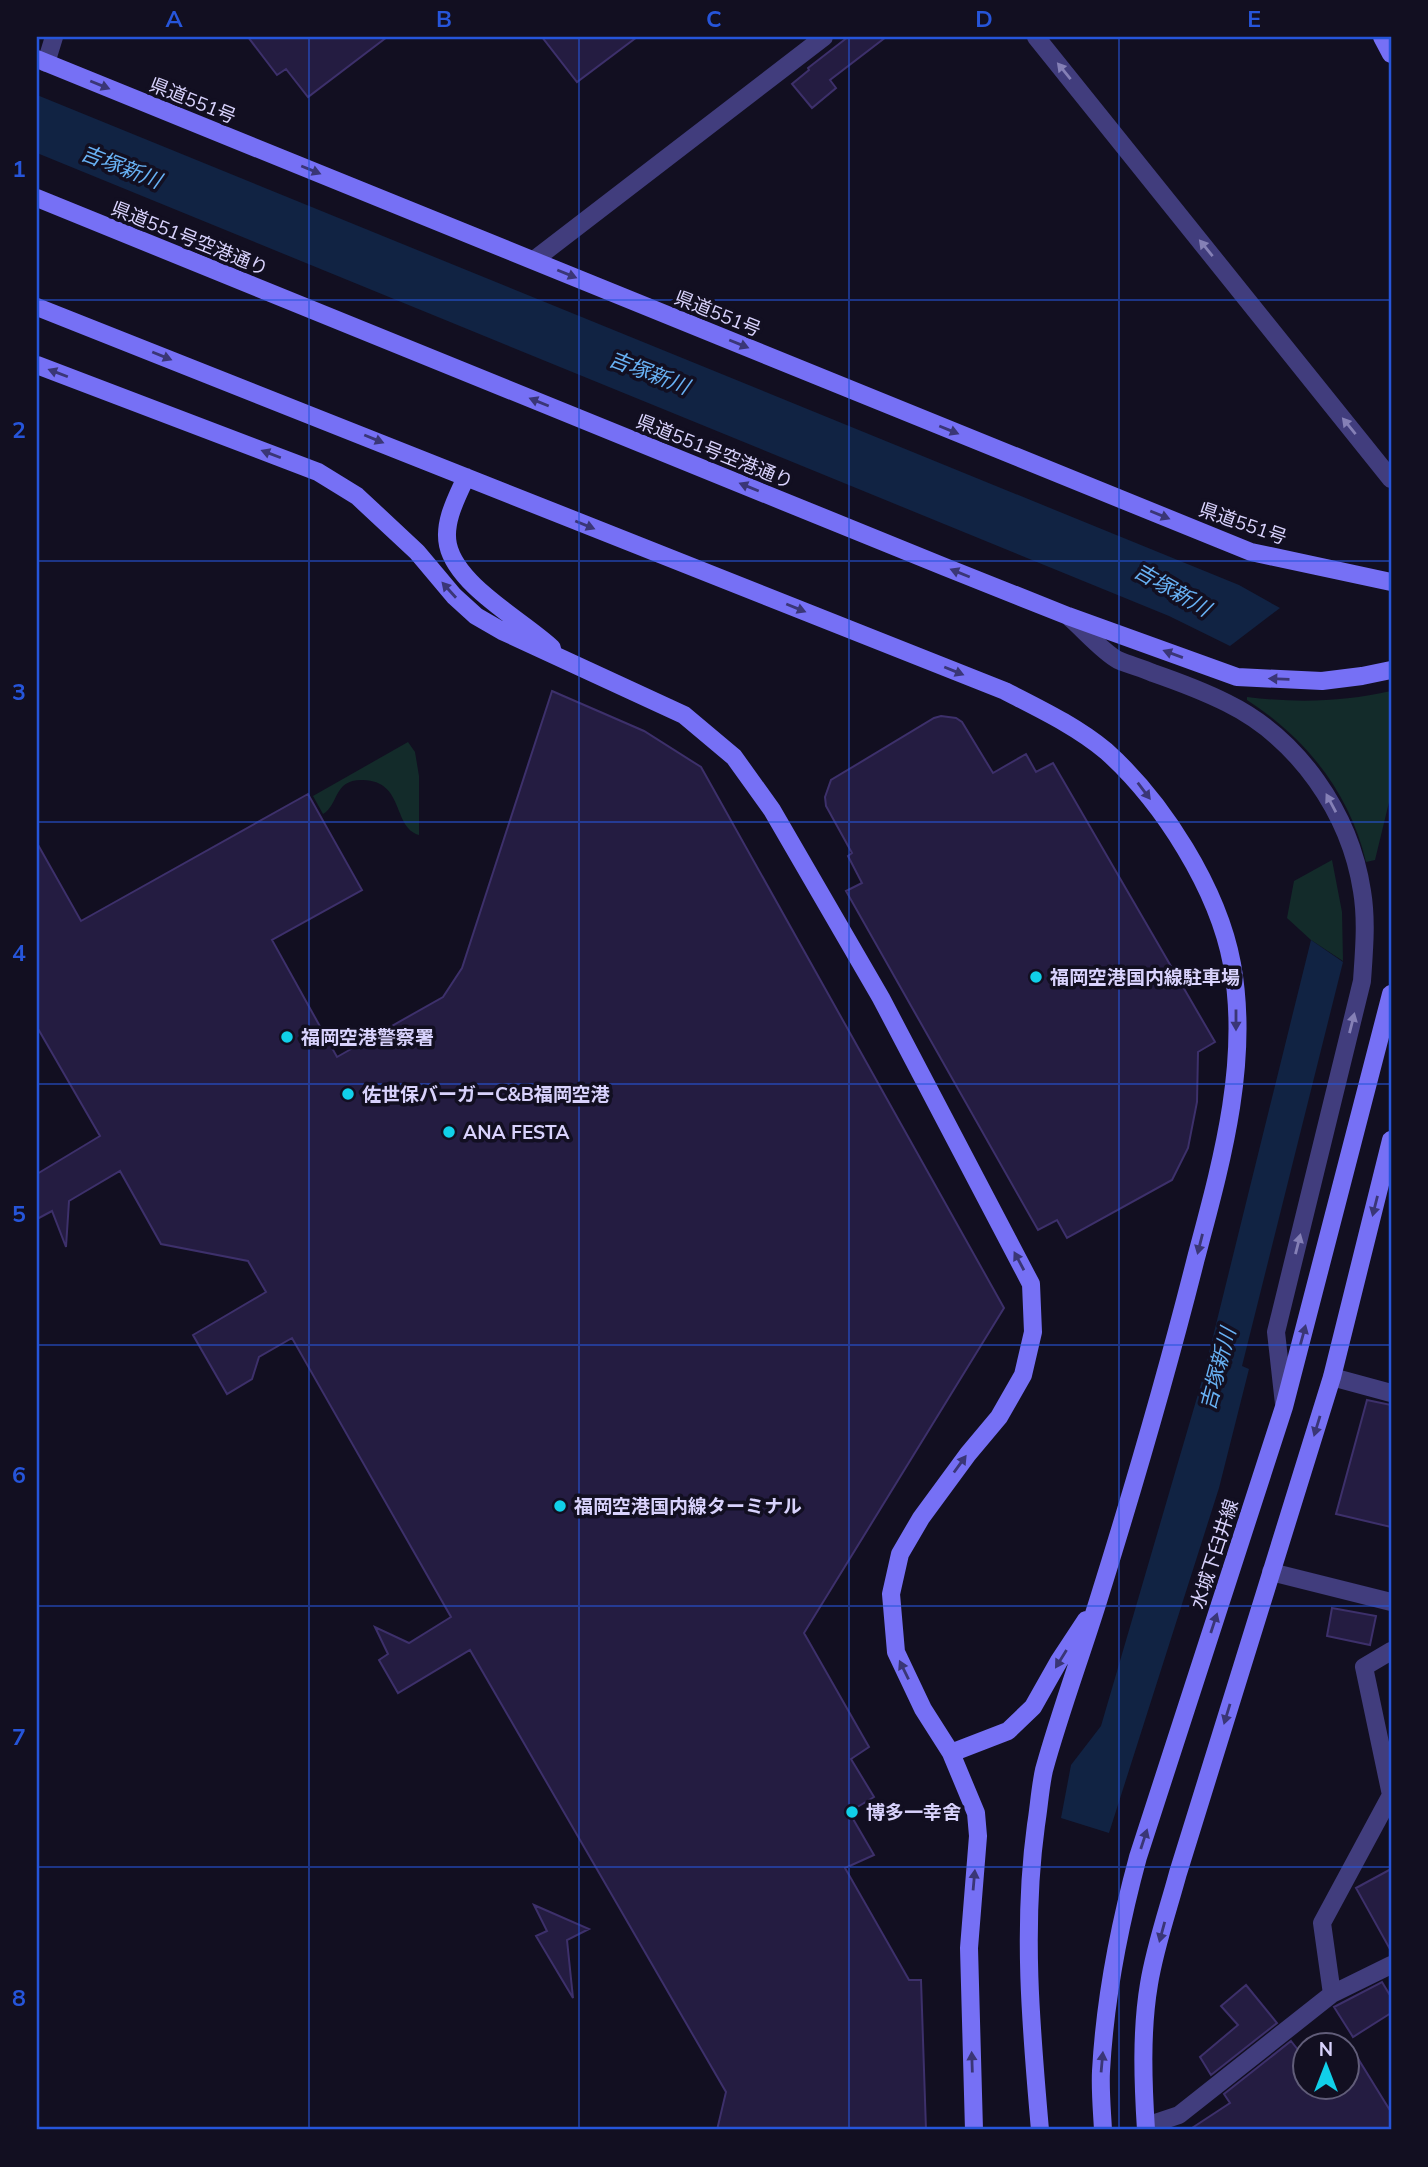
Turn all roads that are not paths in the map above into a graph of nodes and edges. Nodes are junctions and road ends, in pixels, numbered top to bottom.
1 (54, 37) edge
2 (824, 37) edge
3 (1037, 37) edge
4 (1382, 37) edge
5 (1391, 54) edge
6 (42, 61) edge
7 (37, 198) edge
8 (534, 260) junction
9 (37, 307) edge
10 (37, 365) edge
11 (466, 477) junction
12 (1391, 479) edge
13 (1391, 582) edge
14 (1068, 616) junction
15 (562, 658) junction
16 (1391, 670) edge
17 (1391, 994) edge
18 (1391, 1140) edge
19 (1332, 1377) junction
20 (1391, 1393) edge
21 (1284, 1407) junction
22 (1271, 1572) junction
23 (1098, 1602) junction
24 (1391, 1602) edge
25 (1391, 1651) edge
26 (951, 1753) junction
27 (1391, 1965) edge
28 (1332, 1994) junction
29 (1146, 2128) edge
30 (974, 2130) edge
31 (1040, 2130) edge
32 (1103, 2130) edge

1 - 6 street
2 - 8 street
12 -> 3 street
4 - 5 street
6 -> 8 street, 県道551号
14 -> 7 street, 県道551号空港通り
8 -> 13 street, 県道551号
9 -> 11 street
15 -> 10 street
11 - 15 street
11 -> 23 street
16 -> 14 street, 県道551号空港通り
21 -> 14 street
26 -> 15 street
21 -> 17 street, 水城下臼井線
18 -> 19 street
19 - 20 street
19 -> 22 street
32 -> 21 street, 水城下臼井線
22 - 24 street
22 -> 29 street
23 -> 26 street
23 - 31 street
25 - 28 street
30 -> 26 street
27 - 28 street
28 - 29 street

